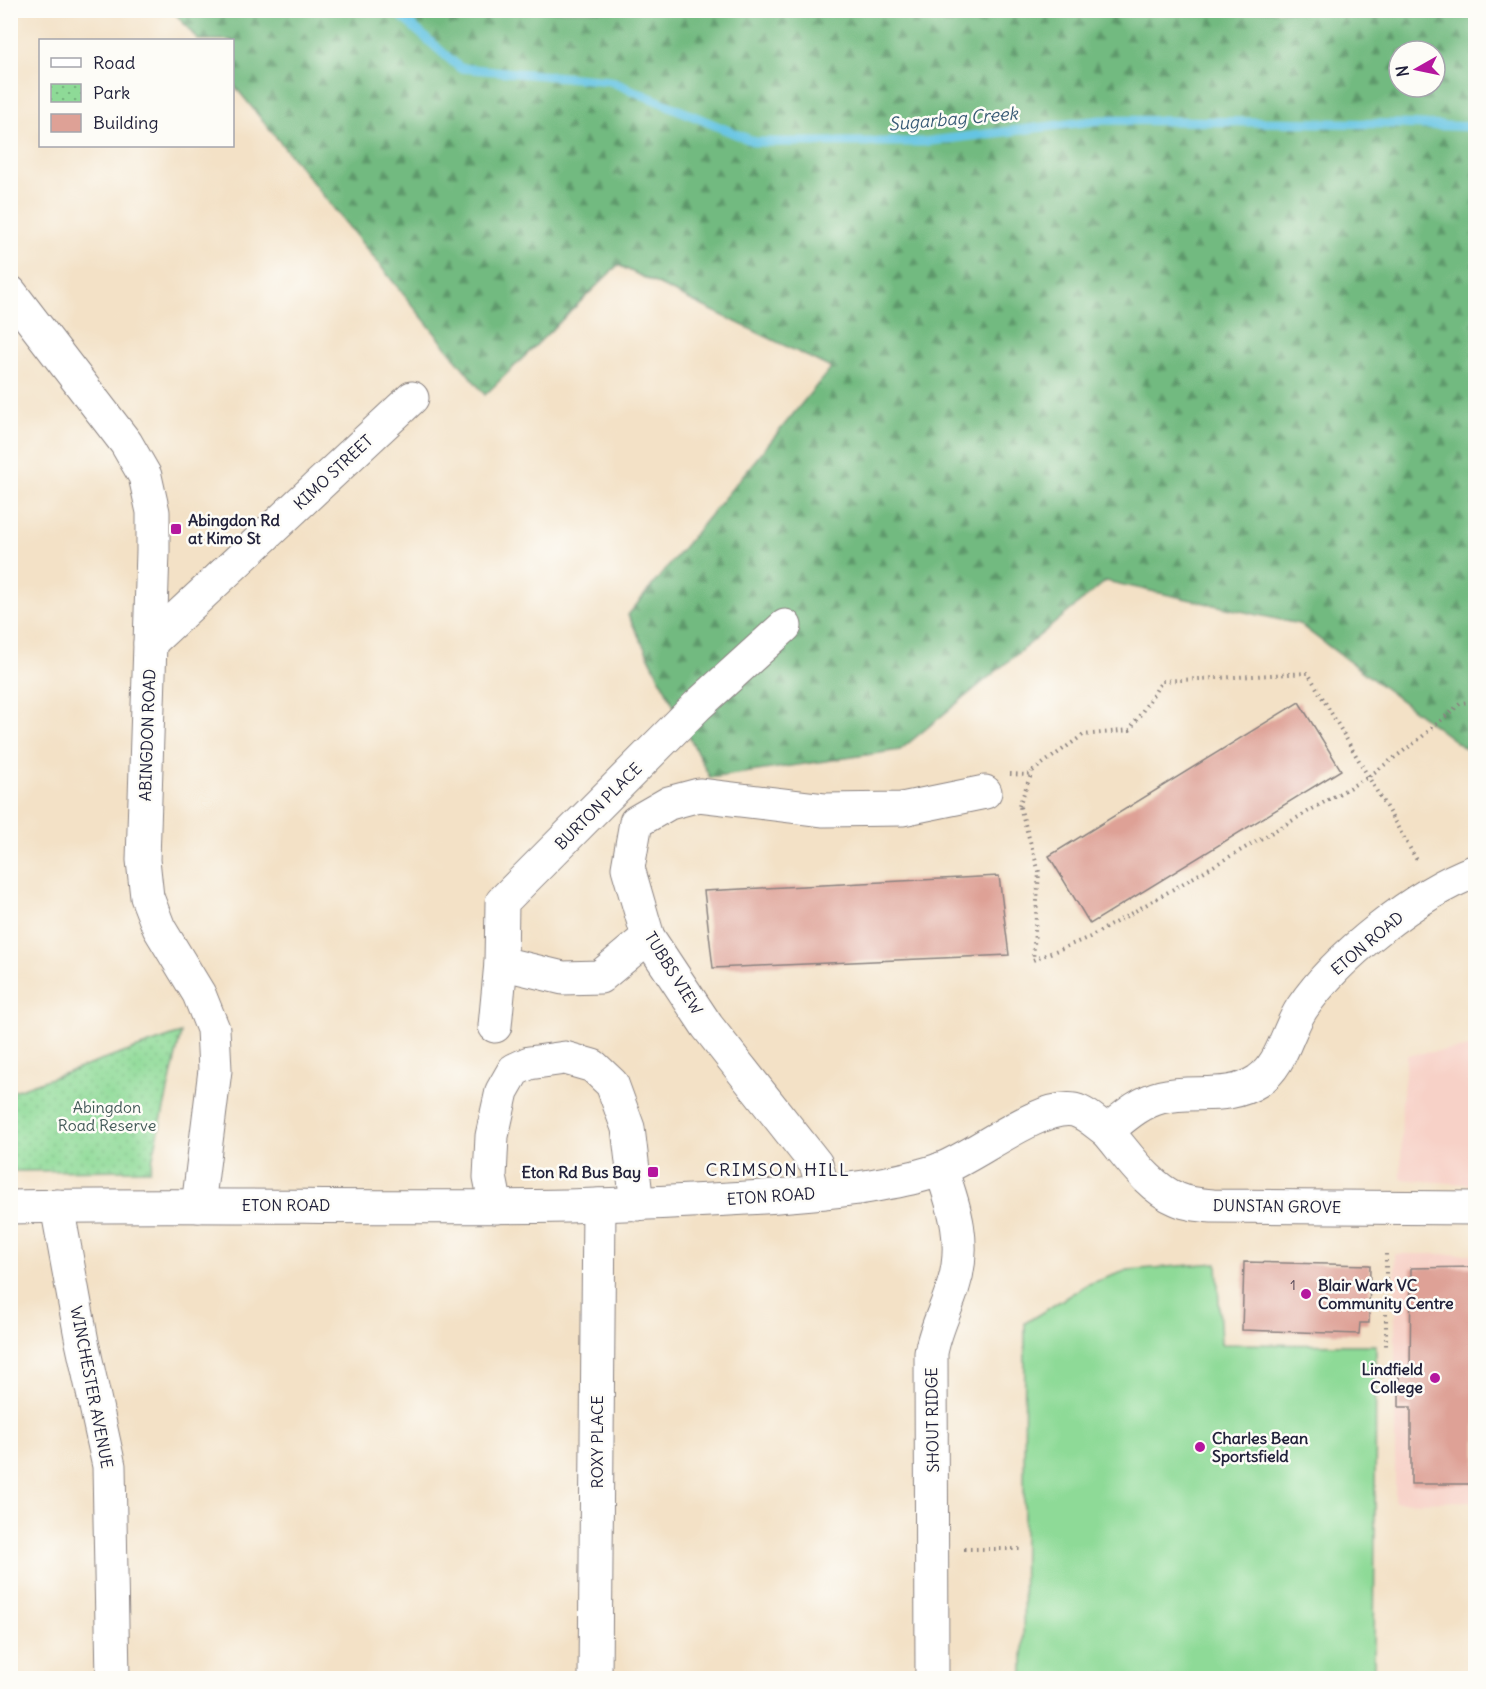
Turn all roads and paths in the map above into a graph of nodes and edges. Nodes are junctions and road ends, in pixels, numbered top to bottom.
1 (10, 292) edge
2 (412, 398) dead end
3 (785, 626) dead end
4 (150, 643) junction
5 (1476, 701) edge
6 (1368, 777) junction
7 (985, 792) joint
8 (1020, 807) dead end
9 (1418, 862) dead end
10 (1476, 871) edge
11 (648, 937) junction
12 (501, 963) junction
13 (495, 1026) dead end
14 (1107, 1131) junction
15 (941, 1169) junction
16 (824, 1192) junction
17 (638, 1204) junction
18 (599, 1205) junction
19 (57, 1206) junction
20 (198, 1206) junction
21 (10, 1207) edge
22 (496, 1207) junction
23 (1476, 1208) edge
24 (1386, 1254) dead end
25 (1386, 1349) dead end
26 (964, 1549) dead end
27 (1024, 1549) dead end
28 (113, 1678) edge
29 (595, 1678) edge
30 (932, 1678) edge

1 - 4 street, ABINGDON ROAD
2 - 4 street, KIMO STREET
3 - 12 street, BURTON PLACE
4 - 20 street, ABINGDON ROAD
5 - 6 path
6 - 7 path
6 - 8 path
6 - 9 path
7 - 11 street, TUBBS VIEW
10 - 14 street, ETON ROAD
11 - 12 street
11 - 16 street, TUBBS VIEW
12 - 13 street, BURTON PLACE
14 - 15 street, ETON ROAD
14 - 23 street, DUNSTAN GROVE
15 - 16 street, ETON ROAD
15 - 30 street, SHOUT RIDGE
16 - 17 street, ETON ROAD
17 - 18 street, ETON ROAD
17 - 22 street
18 - 22 street, ETON ROAD
18 - 29 street, ROXY PLACE
19 - 20 street, ETON ROAD
19 - 21 street, ETON ROAD
19 - 28 street, WINCHESTER AVENUE
20 - 22 street, ETON ROAD
24 - 25 path
26 - 27 path

